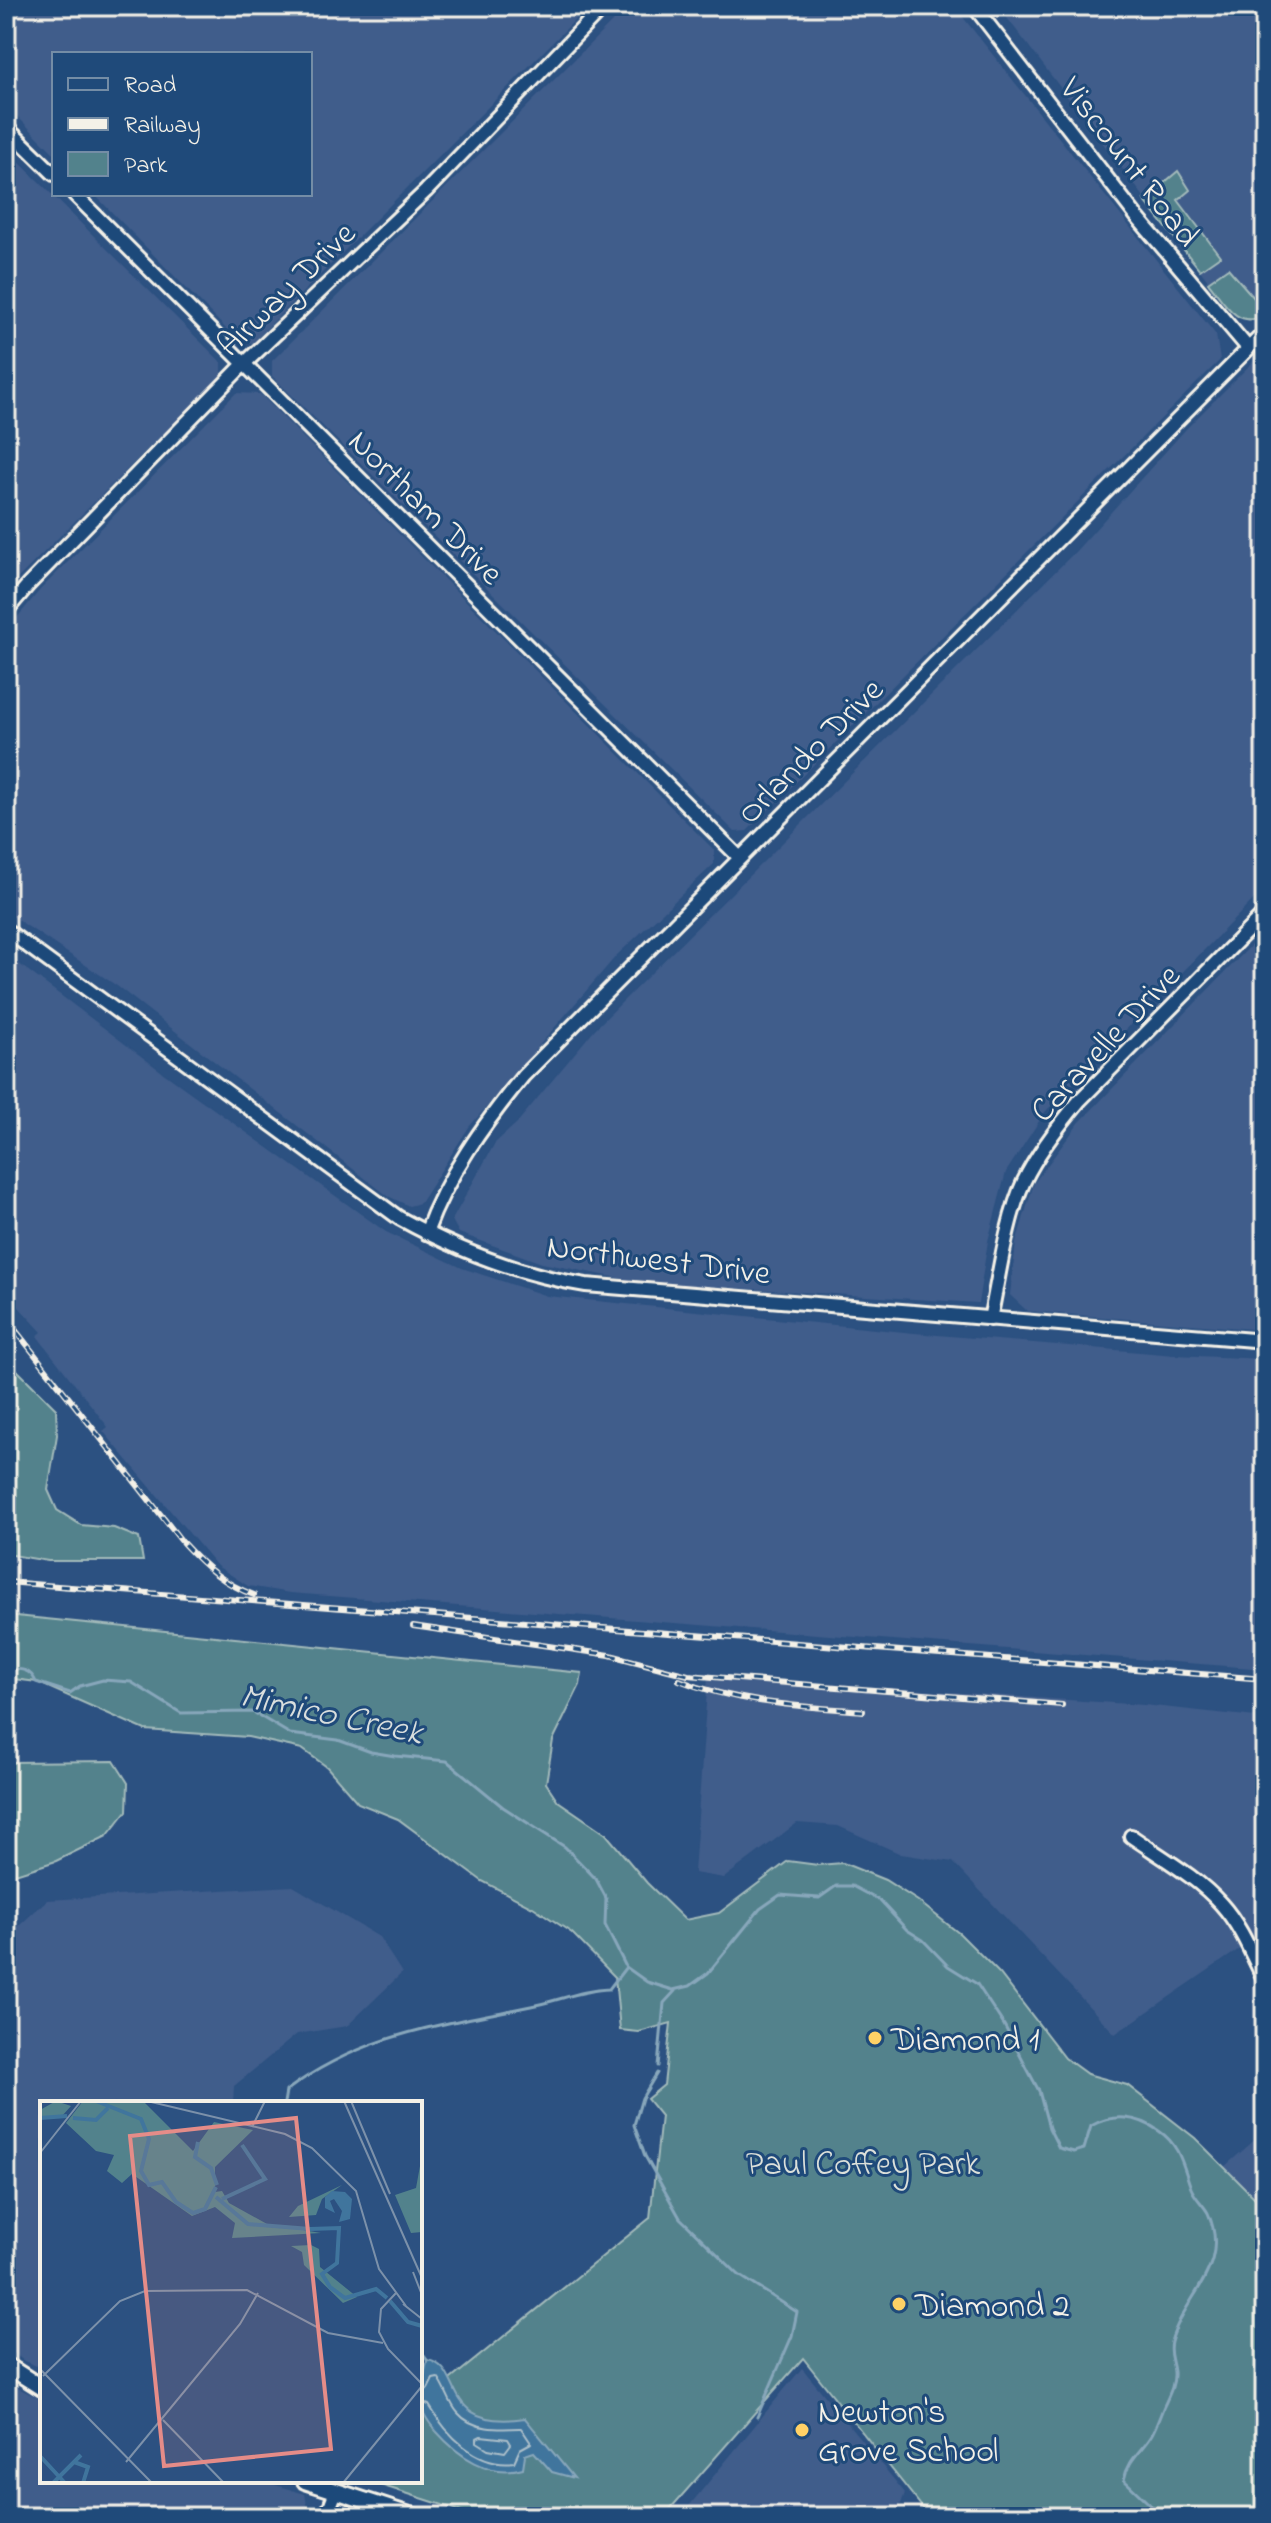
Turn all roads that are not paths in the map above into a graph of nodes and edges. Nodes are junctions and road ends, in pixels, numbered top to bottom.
1 (604, 6) edge
2 (974, 6) edge
3 (6, 127) edge
4 (52, 172) edge
5 (76, 196) edge
6 (1265, 332) edge
7 (1248, 348) junction
8 (245, 363) junction
9 (6, 611) edge
10 (739, 857) junction
11 (1265, 913) edge
12 (6, 930) edge
13 (426, 1233) junction
14 (990, 1319) junction
15 (1265, 1341) edge
16 (1131, 1836) dead end
17 (1265, 1981) edge
18 (6, 2365) edge
19 (40, 2387) edge
20 (311, 2483) edge
21 (336, 2491) junction
22 (326, 2517) edge
23 (416, 2517) edge

1 - 8 street, Airway Drive
2 - 7 street, Viscount Road
3 - 4 street
5 - 8 street, Northam Drive
6 - 7 street, Orlando Drive
7 - 10 street, Orlando Drive
8 - 9 street, Airway Drive
8 - 10 street, Northam Drive
10 - 13 street, Orlando Drive
11 - 14 street, Caravelle Drive
12 - 13 street, Northwest Drive
13 - 14 street, Northwest Drive
14 - 15 street, Northwest Drive
16 - 17 street
18 - 19 main road
20 - 21 main road
21 - 22 street
21 - 23 main road

